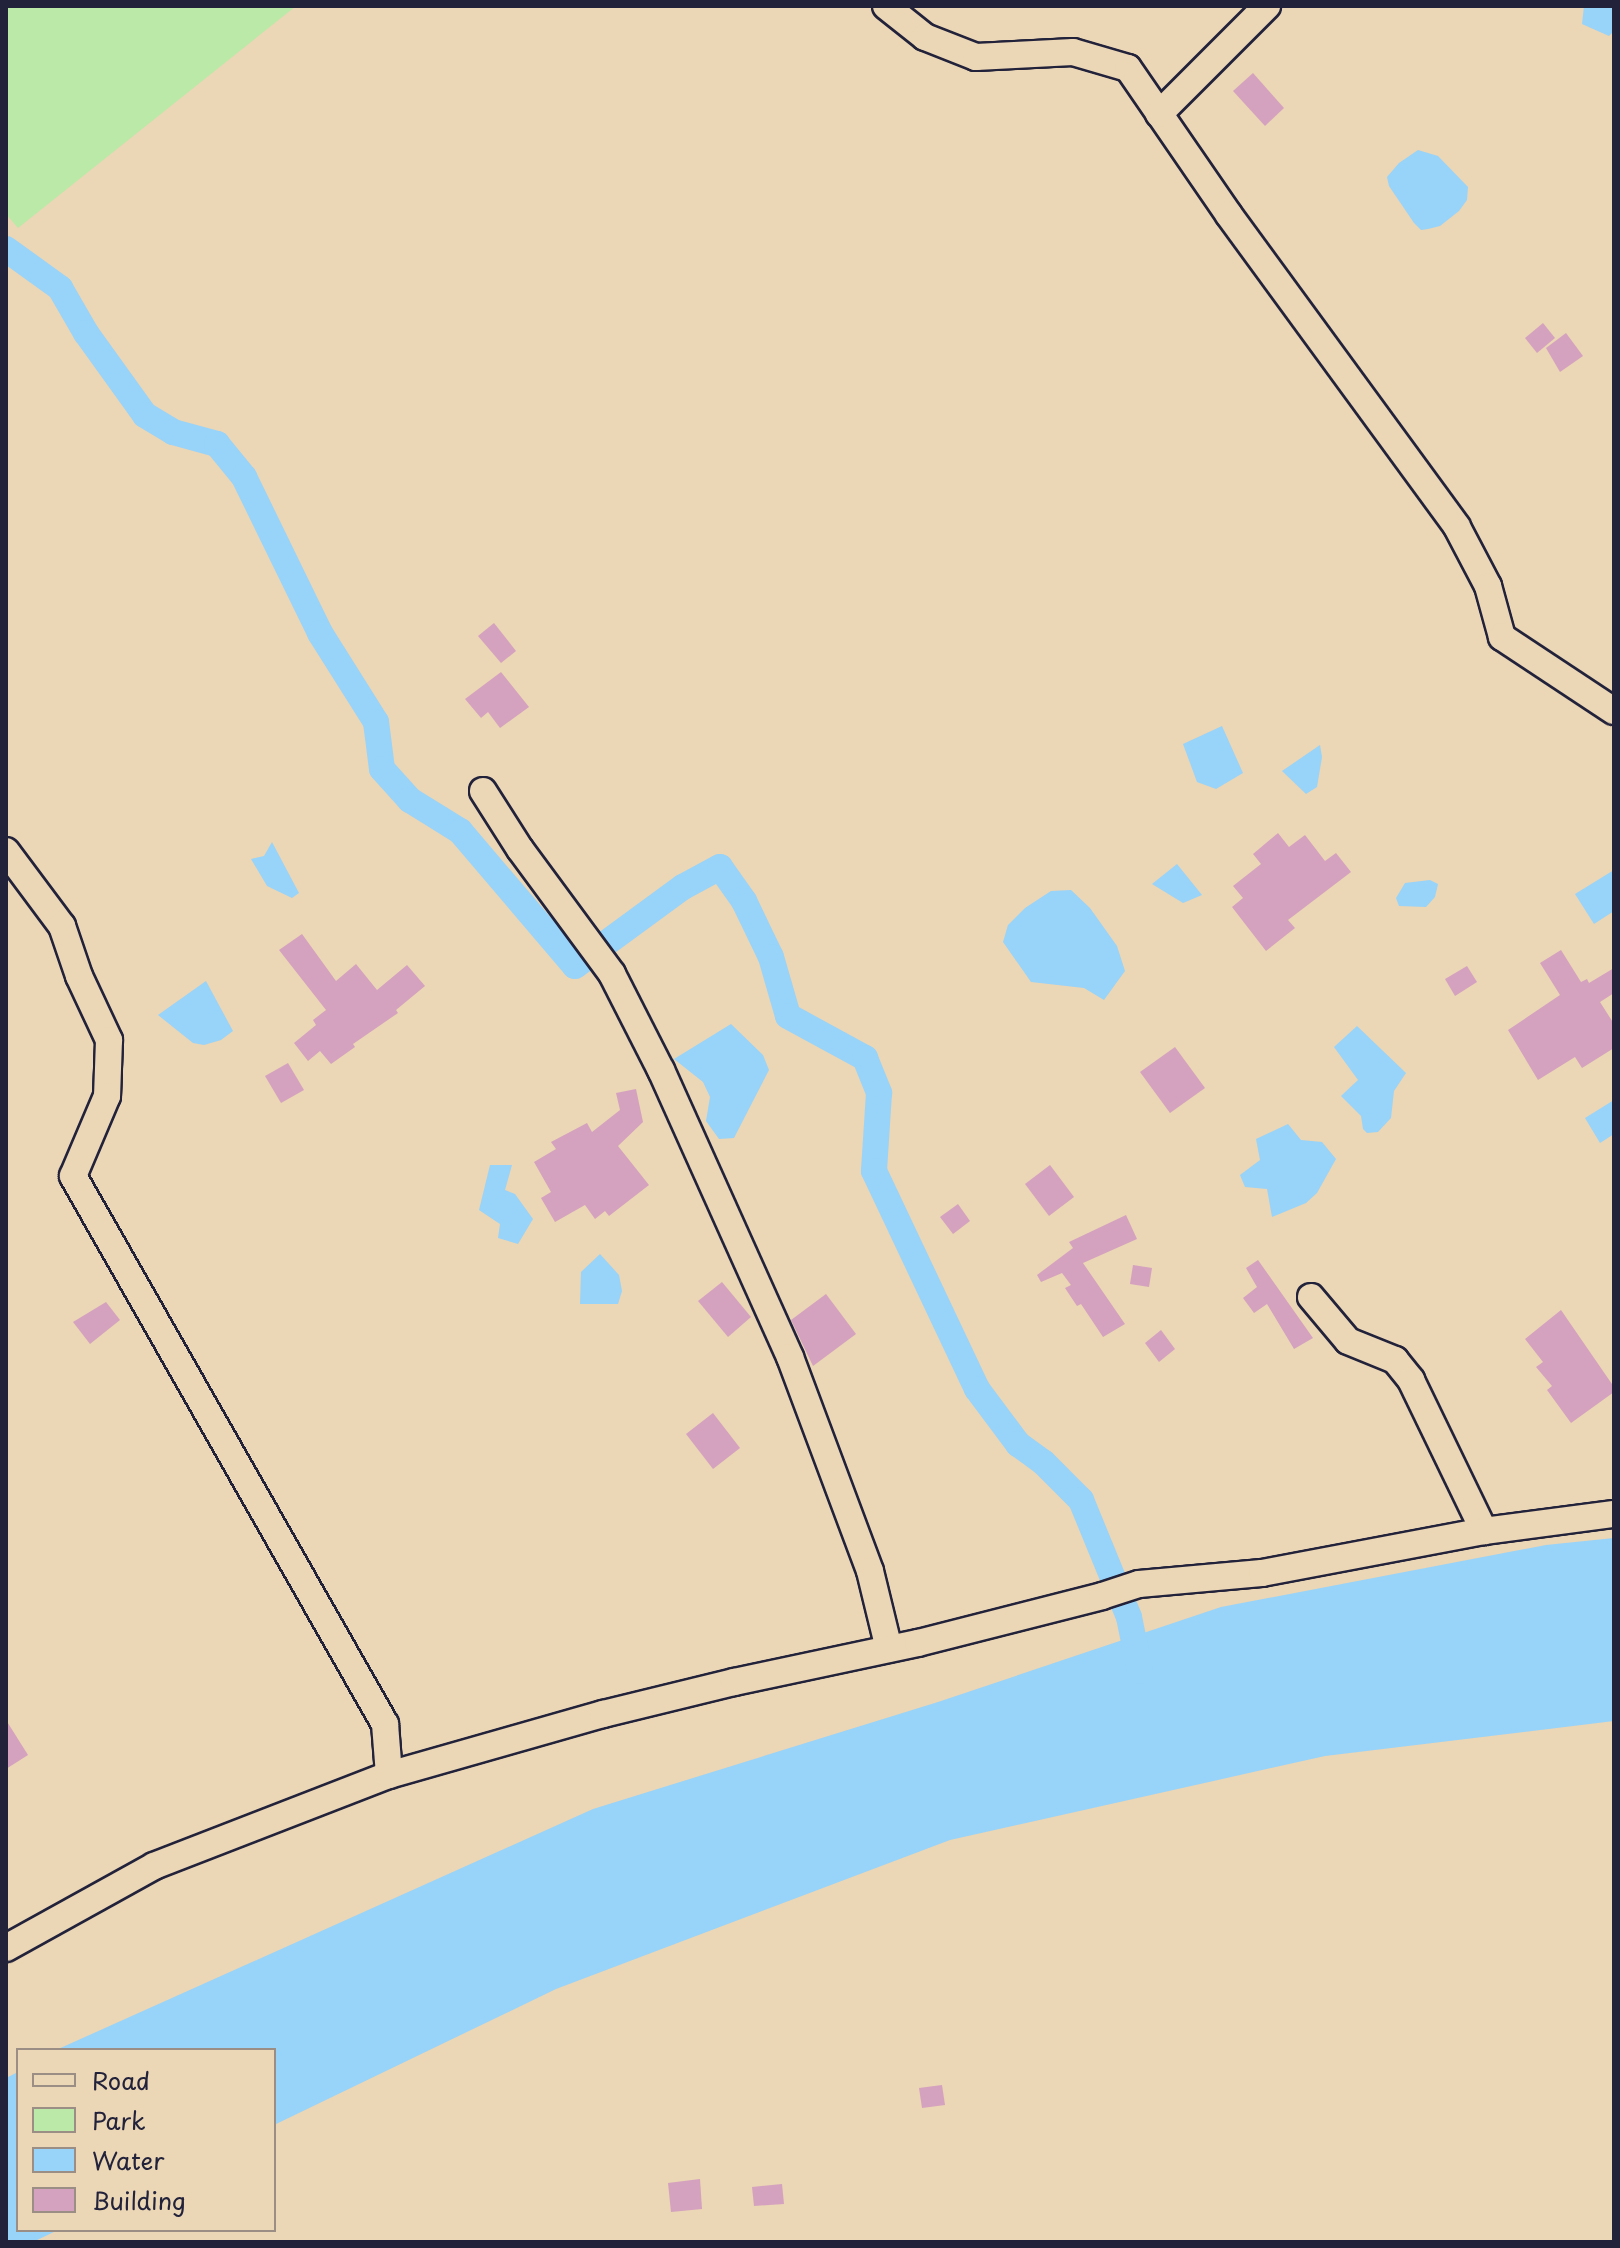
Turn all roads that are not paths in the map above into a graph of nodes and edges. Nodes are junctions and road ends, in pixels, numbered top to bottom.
1 (886, 6) edge
2 (1267, 6) edge
3 (1159, 114) junction
4 (1614, 711) edge
5 (483, 791) dead end
6 (6, 851) edge
7 (1311, 1297) dead end
8 (1614, 1514) edge
9 (1484, 1531) junction
10 (889, 1649) junction
11 (389, 1775) junction
12 (6, 1948) edge

1 - 3 street
2 - 3 street
3 - 4 street
5 - 10 street
6 - 11 street
7 - 9 street
8 - 9 street
9 - 10 street
10 - 11 street
11 - 12 street

